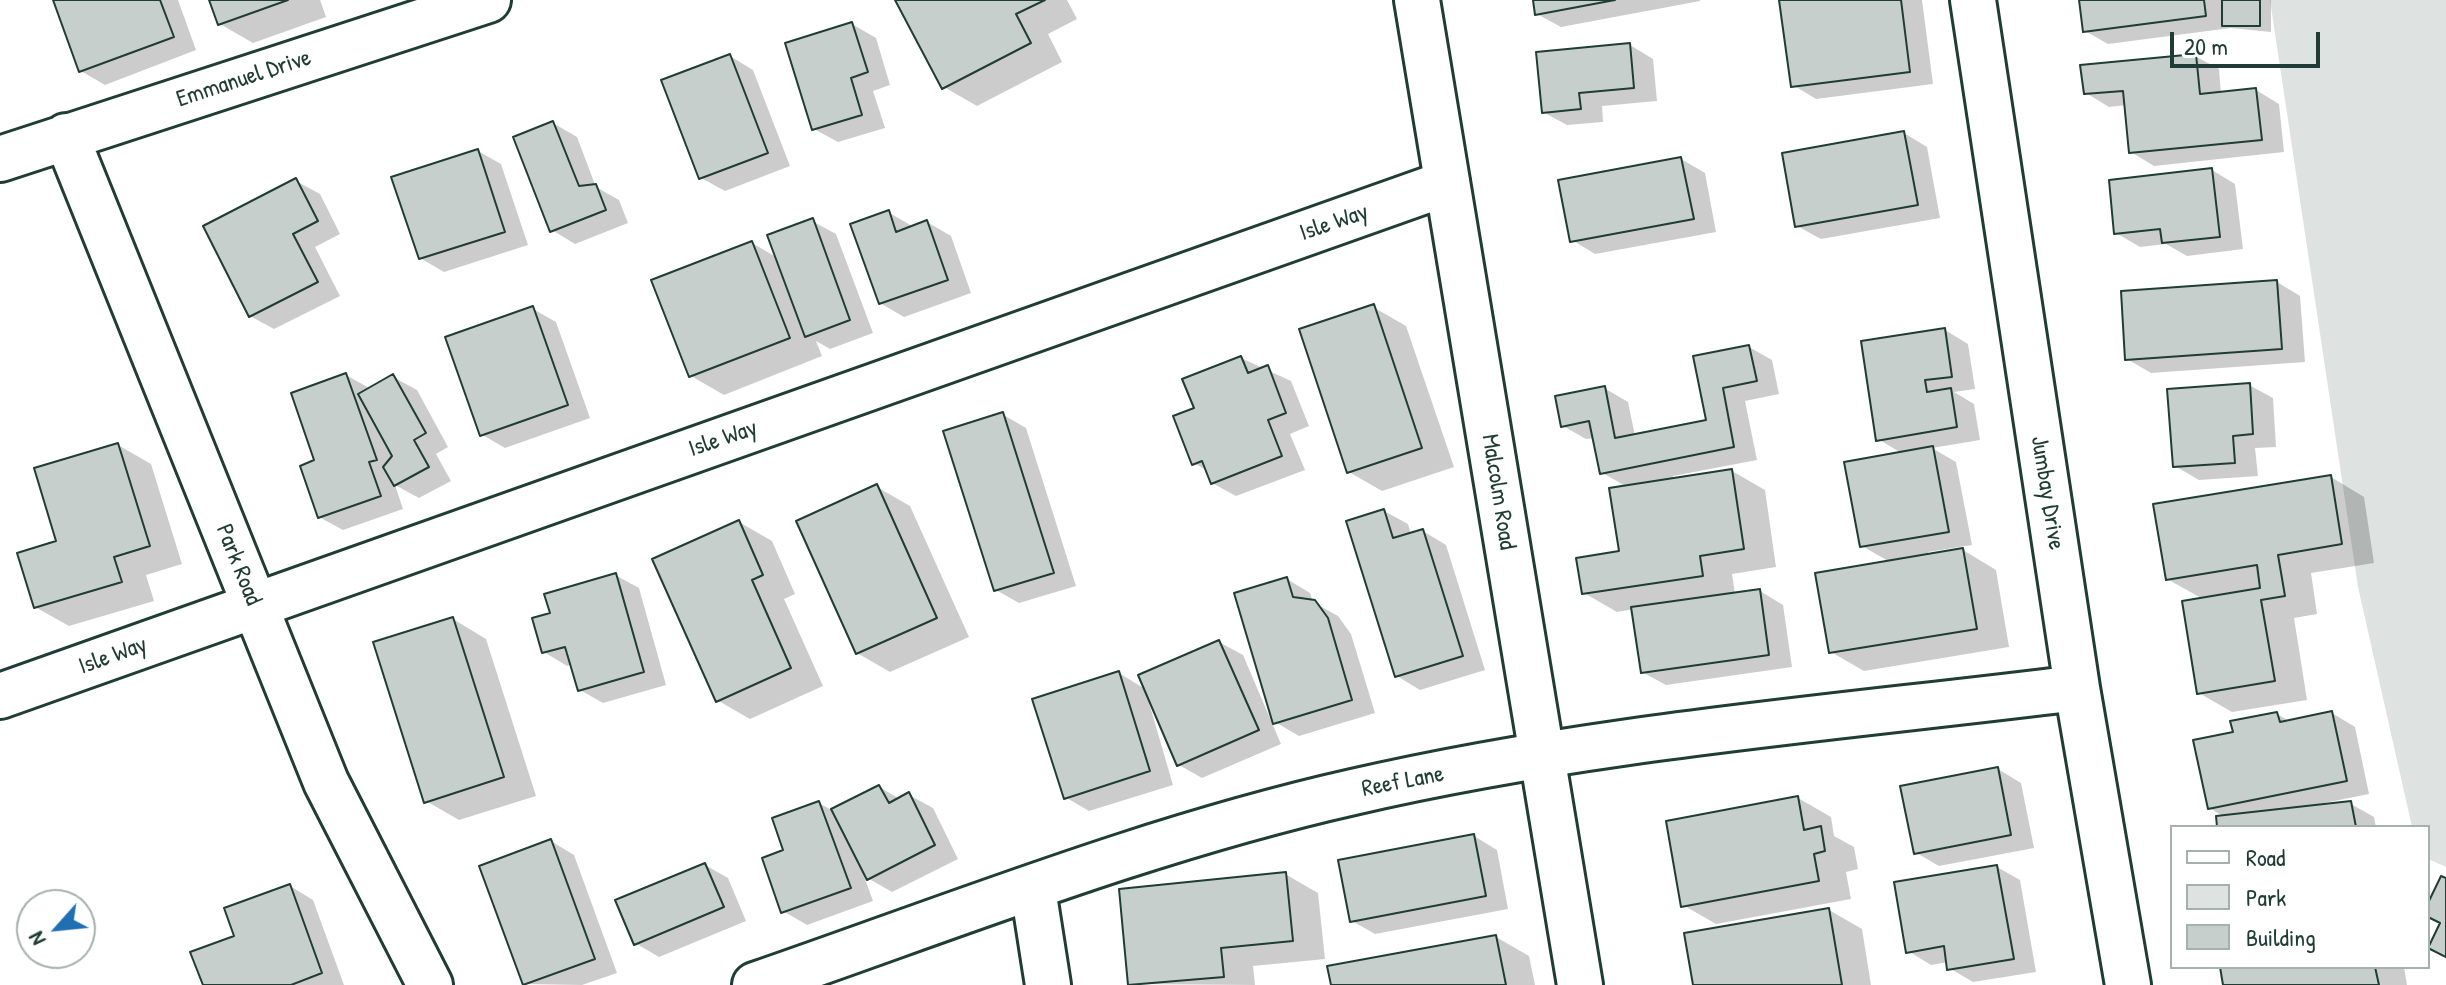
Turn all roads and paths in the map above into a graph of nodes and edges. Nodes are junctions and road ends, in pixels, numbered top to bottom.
1 (488, 0) edge
2 (1417, 0) edge
3 (1973, 0) edge
4 (66, 136) junction
5 (0, 159) edge
6 (1447, 183) junction
7 (254, 605) junction
8 (2077, 688) junction
9 (0, 696) edge
10 (1542, 755) junction
11 (1033, 889) junction
12 (430, 985) edge
13 (755, 985) edge
14 (1048, 985) edge
15 (1580, 985) edge
16 (2128, 985) edge

1 - 4 street, Emmanuel Drive
2 - 6 street, Malcolm Road
3 - 8 street, Jumbay Drive
4 - 5 street, Emmanuel Drive
4 - 7 street, Park Road
6 - 7 street, Isle Way
6 - 10 street, Malcolm Road
7 - 9 street, Isle Way
7 - 12 street, Park Road
8 - 10 street, Reef Lane
8 - 16 street, Jumbay Drive
10 - 11 street, Reef Lane
10 - 15 street, Malcolm Road
11 - 13 street, Reef Lane
11 - 14 street

